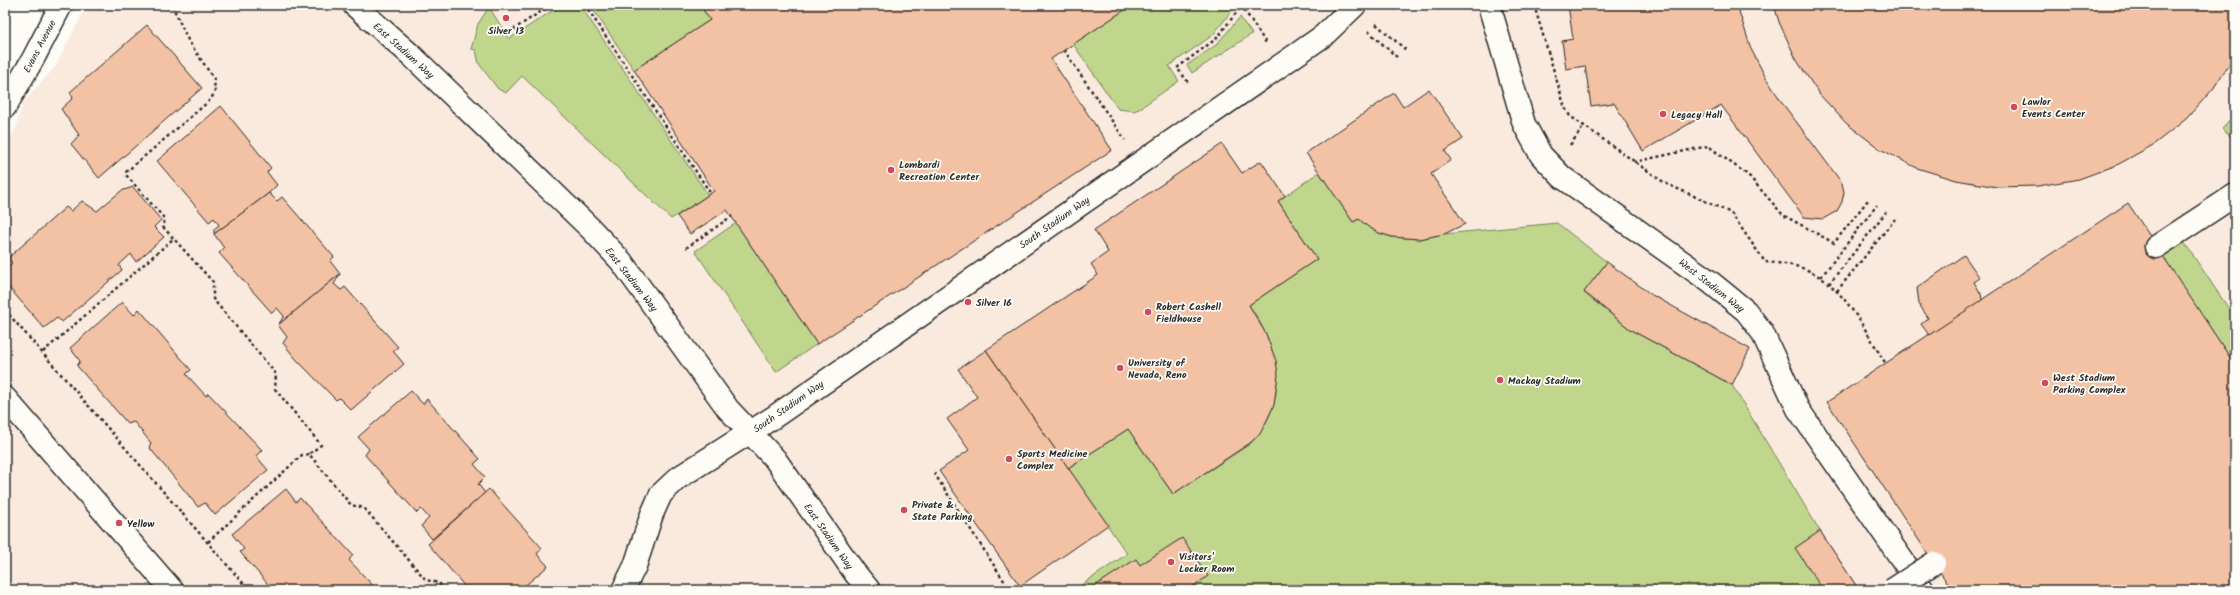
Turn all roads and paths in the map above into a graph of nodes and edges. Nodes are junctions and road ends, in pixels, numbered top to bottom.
1 (61, 5) edge
2 (172, 5) edge
3 (354, 5) edge
4 (550, 5) edge
5 (584, 5) edge
6 (1242, 5) edge
7 (1355, 5) edge
8 (1489, 5) edge
9 (1534, 5) edge
10 (1376, 24) dead end
11 (1368, 31) dead end
12 (508, 33) dead end
13 (1268, 45) dead end
14 (1064, 50) dead end
15 (1406, 50) dead end
16 (1398, 58) dead end
17 (1188, 82) dead end
18 (5, 107) edge
19 (1584, 126) junction
20 (1127, 143) dead end
21 (1568, 148) dead end
22 (1634, 162) junction
23 (711, 194) dead end
24 (2235, 195) edge
25 (1868, 200) dead end
26 (1877, 205) dead end
27 (1886, 212) dead end
28 (732, 216) dead end
29 (1895, 219) dead end
30 (173, 238) junction
31 (2156, 247) dead end
32 (686, 248) dead end
33 (1821, 277) junction
34 (1829, 284) junction
35 (1837, 291) junction
36 (5, 310) edge
37 (43, 352) junction
38 (1886, 364) dead end
39 (5, 398) edge
40 (749, 433) junction
41 (309, 454) junction
42 (934, 473) dead end
43 (208, 542) junction
44 (1934, 563) dead end
45 (795, 586) dead end
46 (172, 590) edge
47 (249, 590) edge
48 (445, 590) edge
49 (623, 590) edge
50 (789, 590) edge
51 (869, 590) edge
52 (1010, 590) edge
53 (1892, 590) edge
54 (1923, 590) edge

1 - 18 street, Evans Avenue
2 - 30 path
3 - 40 street, East Stadium Way
4 - 12 path
5 - 23 path
6 - 13 path
6 - 17 path
7 - 40 street, South Stadium Way
8 - 54 street, West Stadium Way
9 - 19 path
10 - 15 path
11 - 16 path
14 - 20 path
19 - 21 path
19 - 22 path
22 - 25 path
22 - 33 path
24 - 31 street
26 - 33 path
27 - 34 path
28 - 32 path
29 - 35 path
30 - 37 path
30 - 41 path
33 - 34 path
34 - 35 path
35 - 38 path
36 - 37 path
37 - 43 path
39 - 46 street
40 - 49 street, South Stadium Way
40 - 51 street, East Stadium Way
41 - 43 path
41 - 48 path
42 - 52 path
43 - 47 path
44 - 53 street, bridge
45 - 50 path

